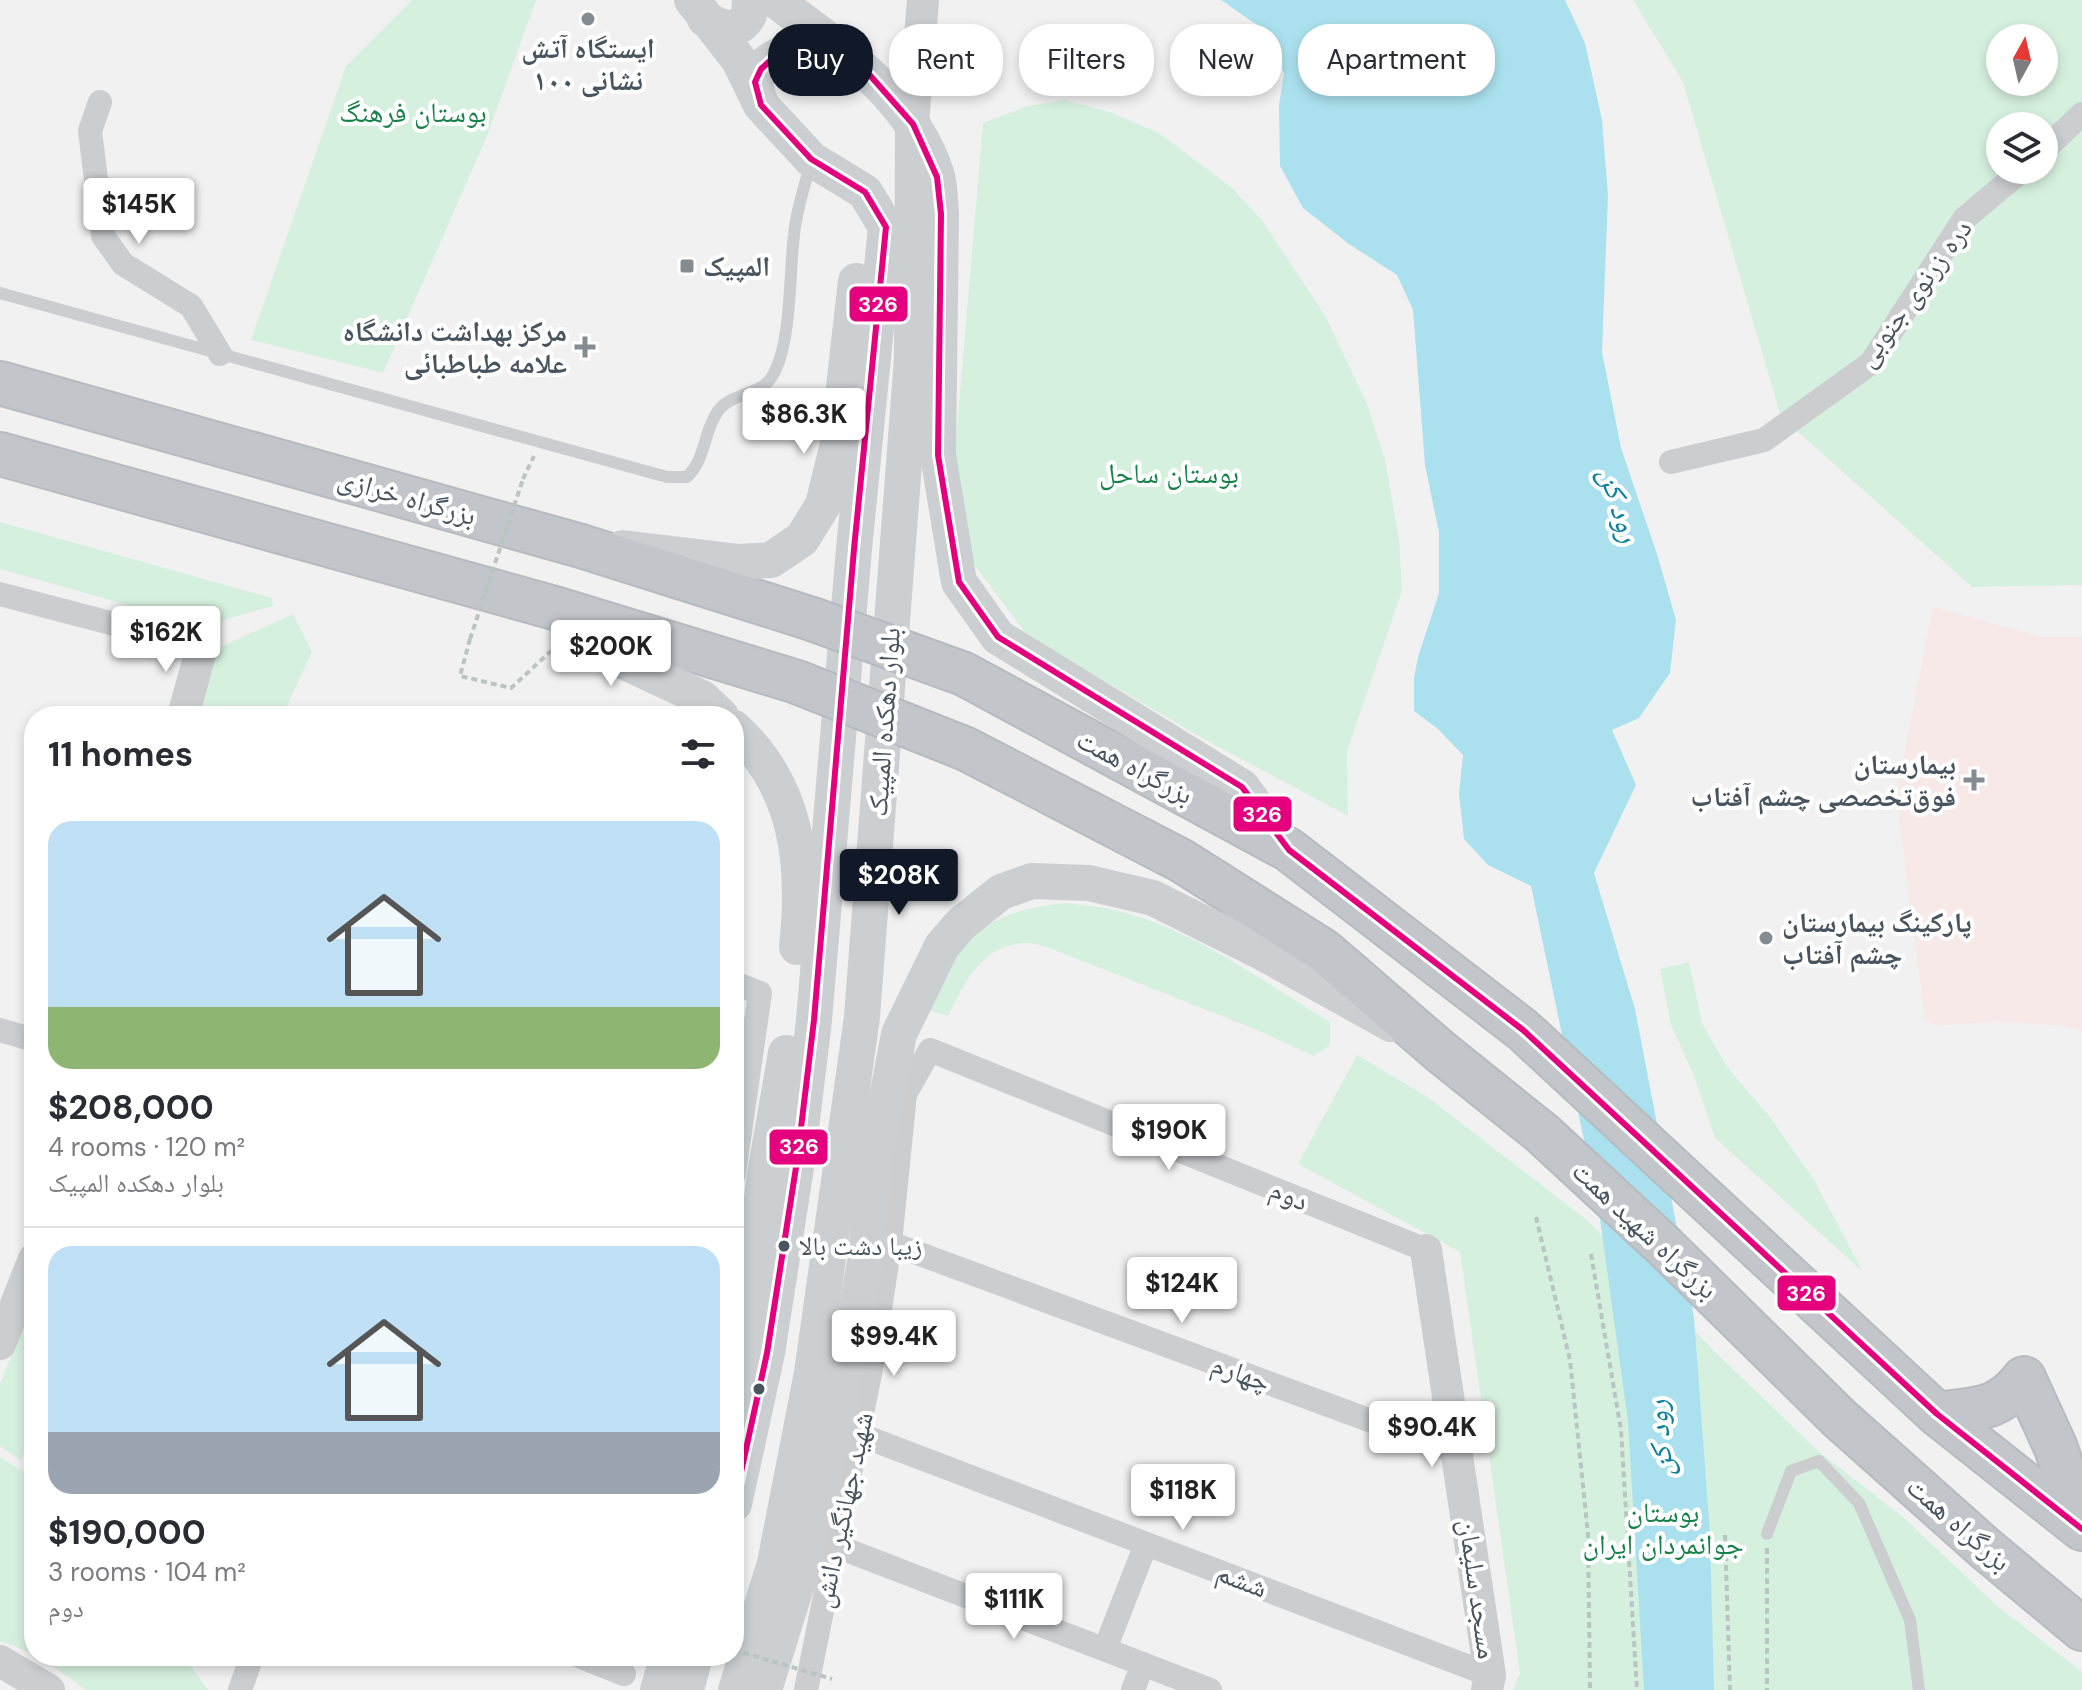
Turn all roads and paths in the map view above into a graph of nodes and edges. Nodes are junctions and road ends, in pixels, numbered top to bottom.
1 (750, 0) edge
2 (775, 0) edge
3 (925, 5) edge
4 (698, 9) edge
5 (807, 24) edge
6 (768, 63) edge
7 (873, 79) edge
8 (100, 102) dead end
9 (761, 105) junction
10 (2082, 114) edge
11 (913, 124) junction
12 (2058, 137) edge
13 (811, 159) junction
14 (2005, 184) edge
15 (865, 192) junction
16 (0, 293) edge
17 (220, 354) junction
18 (0, 368) edge
19 (0, 383) edge
20 (85, 406) junction
21 (540, 443) junction
22 (0, 454) edge
23 (1671, 462) dead end
24 (581, 546) junction
25 (0, 594) edge
26 (812, 619) joint
27 (565, 621) junction
28 (202, 647) joint
29 (186, 706) edge
30 (710, 706) edge
31 (744, 737) edge
32 (1289, 850) junction
33 (744, 987) edge
34 (0, 1030) edge
35 (24, 1037) edge
36 (930, 1050) joint
37 (1441, 1052) junction
38 (744, 1104) edge
39 (1536, 1217) dead end
40 (890, 1243) junction
41 (1426, 1250) joint
42 (1591, 1254) dead end
43 (24, 1284) edge
44 (744, 1323) edge
45 (0, 1344) edge
46 (1937, 1414) junction
47 (1839, 1418) joint
48 (858, 1434) junction
49 (1458, 1453) junction
50 (744, 1458) edge
51 (2082, 1528) edge
52 (1767, 1534) joint
53 (1725, 1535) dead end
54 (1146, 1544) junction
55 (836, 1546) junction
56 (2082, 1629) edge
57 (1105, 1649) junction
58 (744, 1653) edge
59 (0, 1661) edge
60 (744, 1664) edge
61 (1143, 1664) junction
62 (248, 1666) edge
63 (665, 1666) edge
64 (692, 1666) edge
65 (743, 1666) edge
66 (832, 1679) dead end
67 (1489, 1683) edge
68 (49, 1690) edge
69 (240, 1690) edge
70 (658, 1690) edge
71 (686, 1690) edge
72 (736, 1690) edge
73 (764, 1690) edge
74 (806, 1690) edge
75 (1133, 1690) edge
76 (1210, 1690) edge
77 (1590, 1690) edge
78 (1637, 1690) edge
79 (1730, 1690) edge
80 (1767, 1690) edge
81 (1919, 1690) edge

1 - 4 main road
2 - 5 main road
3 - 11 street
4 - 9 main road
6 - 9 main road
7 - 11 main road
8 - 17 street
9 - 13 main road
10 - 12 street
11 - 32 main road
11 - 60 main road, بلوار دهکده المپیک
13 - 15 main road
13 - 21 lane
14 - 23 street, دره زرنوی جنوبی
15 - 24 main road
15 - 50 main road, بلوار دهکده المپیک
16 - 17 lane
17 - 21 lane
18 - 20 highway
19 - 20 highway, بزرگراه خرازی
20 - 24 highway, بزرگراه خرازی
21 - 27 path, bridge
22 - 27 highway
24 - 26 highway, بزرگراه خرازی
25 - 28 street
26 - 32 highway, بزرگراه همت, bridge
27 - 30 main road
27 - 37 highway, bridge
28 - 29 street
31 - 44 main road
32 - 46 highway, بزرگراه همت
33 - 38 street
34 - 35 street
36 - 40 street, شهید جهانگیر دانش
36 - 41 street, دوم
37 - 47 highway, بزرگراه شهید همت
37 - 73 main road
39 - 77 path
40 - 48 street, شهید جهانگیر دانش
40 - 49 street, چهارم
41 - 49 street, مسجد سلیمان
42 - 78 path
43 - 45 street
46 - 51 highway, بزرگراه همت
46 - 51 highway
47 - 56 highway, بزرگراه همت
48 - 54 street, ششم
48 - 55 street, شهید جهانگیر دانش
49 - 67 street, مسجد سلیمان
52 - 80 path
52 - 81 lane
53 - 79 path
54 - 57 street
54 - 67 street, ششم
55 - 57 street
55 - 74 street, شهید جهانگیر دانش
57 - 61 street
58 - 66 path, bridge
59 - 68 street
61 - 75 street
61 - 76 street
62 - 69 street
63 - 70 main road
64 - 71 main road
65 - 72 main road, بلوار دهکده المپیک

